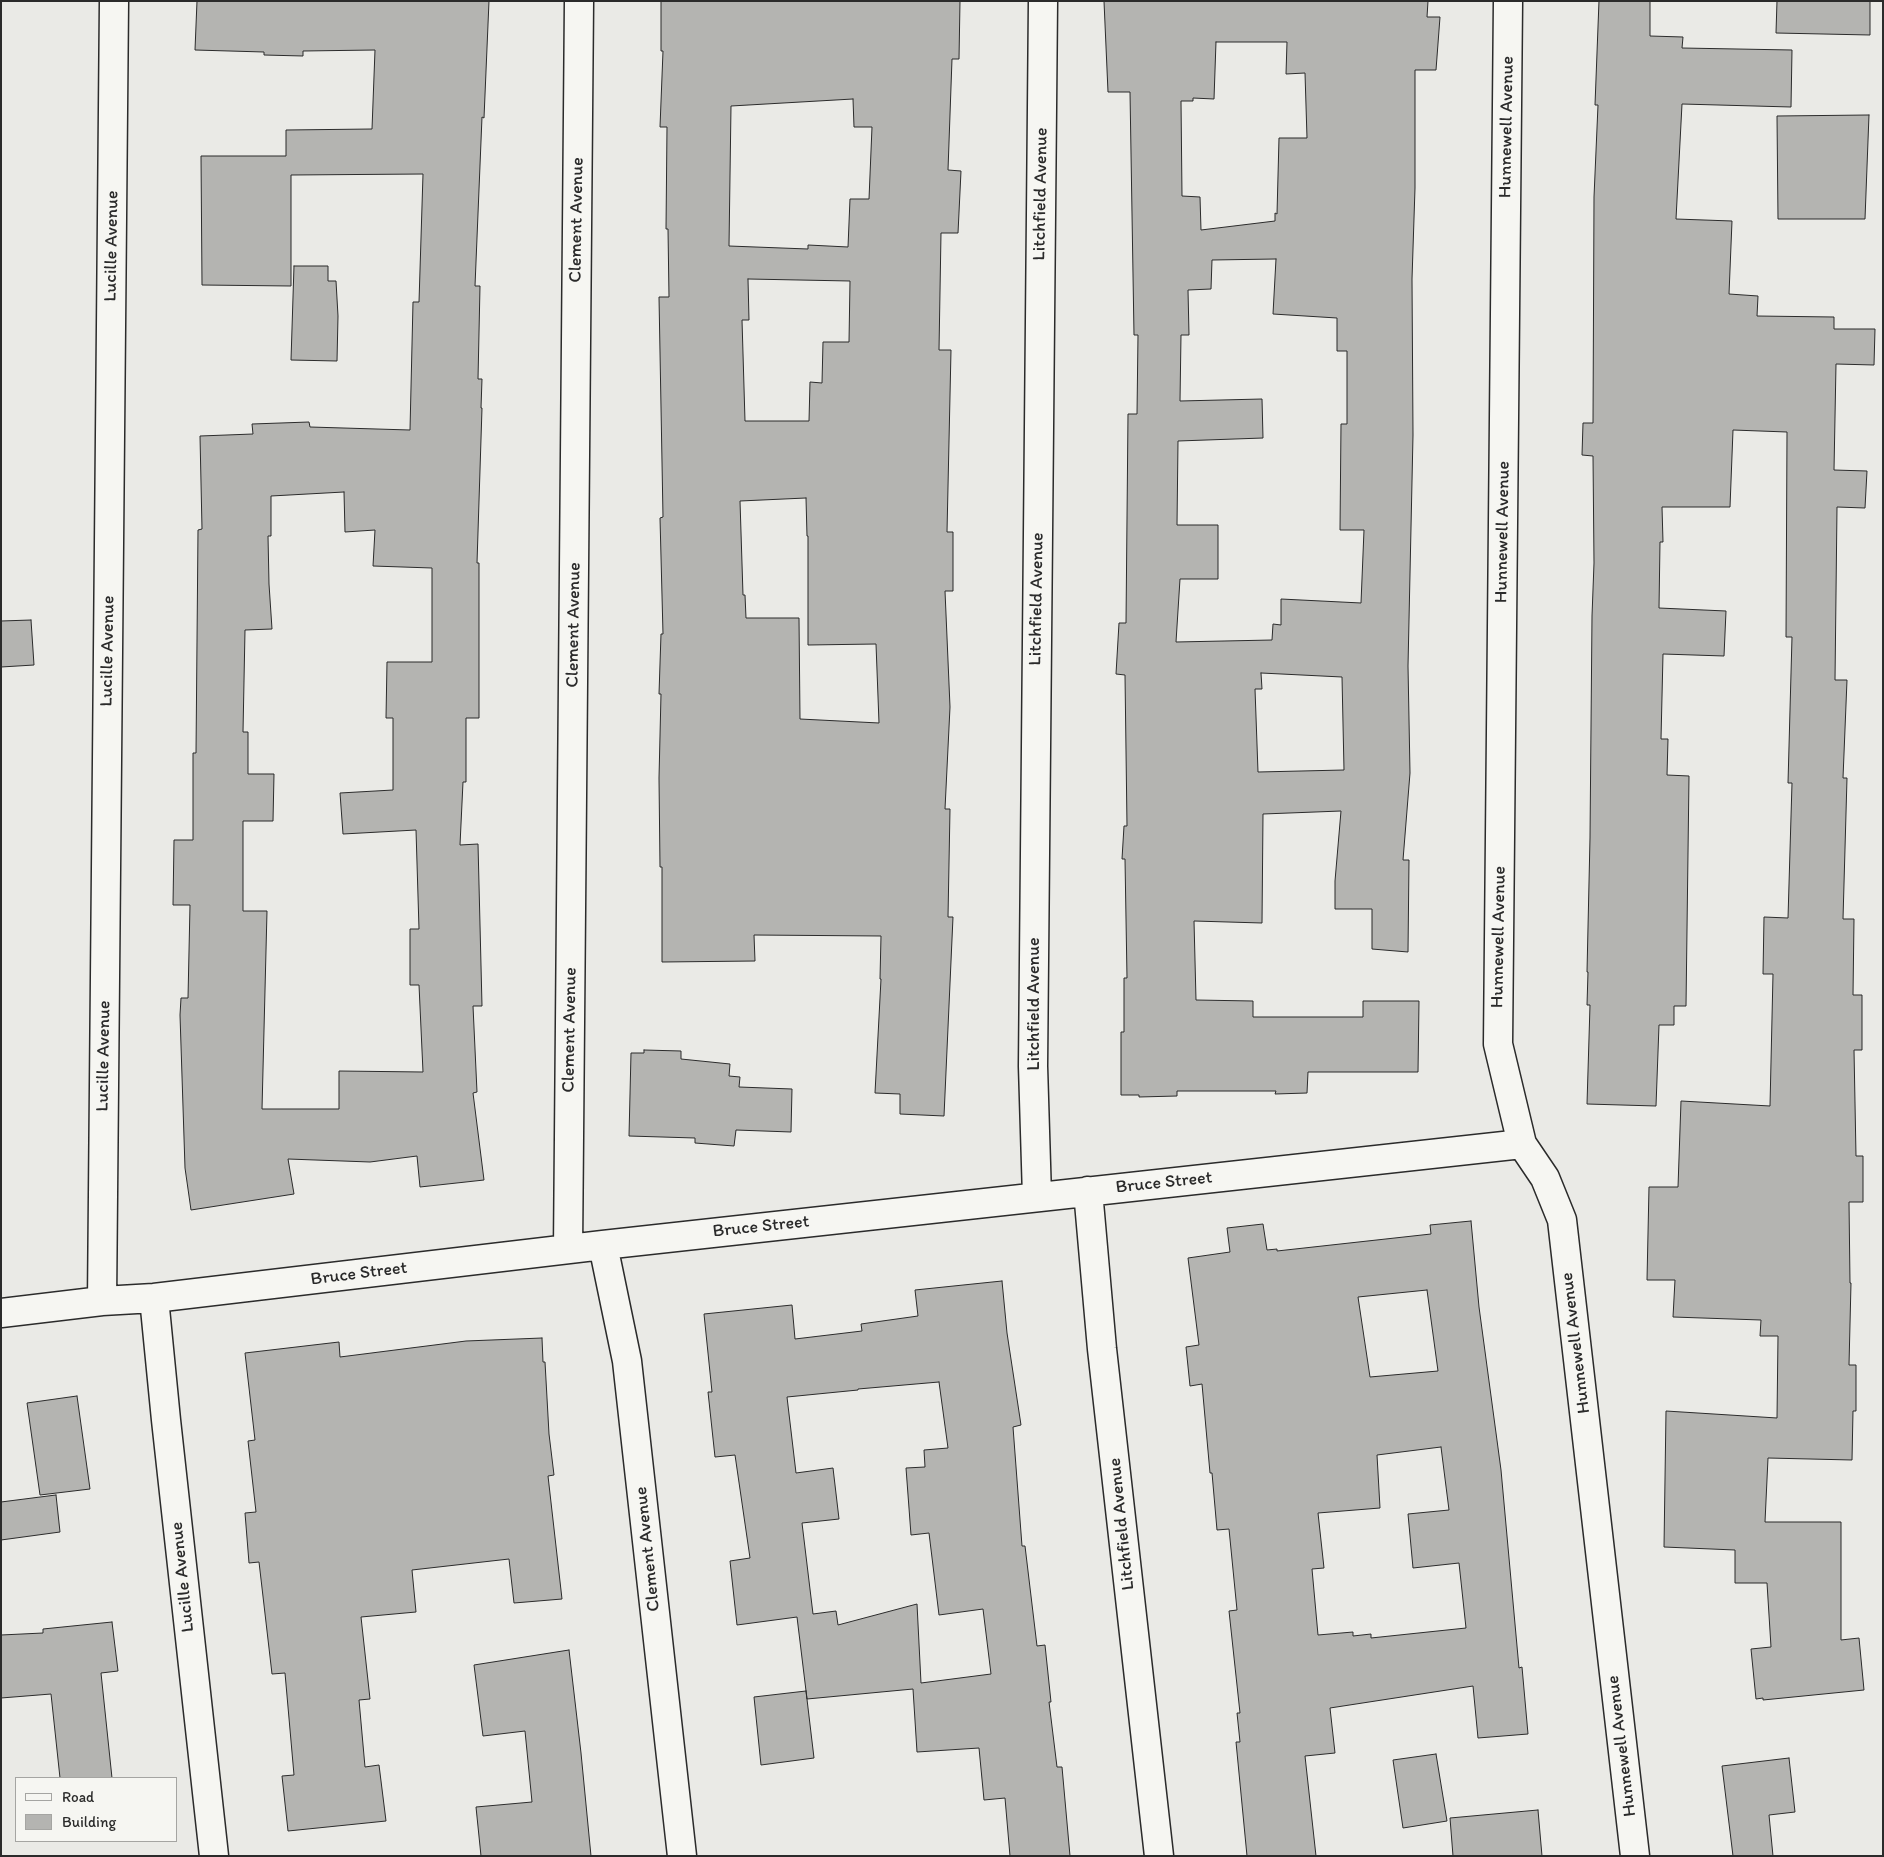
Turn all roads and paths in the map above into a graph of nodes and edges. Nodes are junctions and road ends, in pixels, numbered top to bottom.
1 (114, 1) edge
2 (579, 1) edge
3 (1043, 1) edge
4 (1508, 1) edge
5 (1522, 1144) junction
6 (1088, 1191) junction
7 (1037, 1197) junction
8 (603, 1245) junction
9 (568, 1249) junction
10 (154, 1298) junction
11 (102, 1301) junction
12 (1, 1313) edge
13 (214, 1856) edge
14 (682, 1856) edge
15 (1159, 1856) edge
16 (1634, 1856) edge

1 - 11 street, Lucille Avenue
2 - 9 street, Clement Avenue
3 - 7 street, Litchfield Avenue
4 - 5 street, Hunnewell Avenue
5 - 6 street, Bruce Street
5 - 16 street, Hunnewell Avenue
6 - 7 street, Bruce Street
6 - 15 street, Litchfield Avenue
7 - 8 street, Bruce Street
8 - 9 street, Bruce Street
8 - 14 street, Clement Avenue
9 - 10 street, Bruce Street
10 - 11 street, Bruce Street
10 - 13 street, Lucille Avenue
11 - 12 street, Bruce Street

